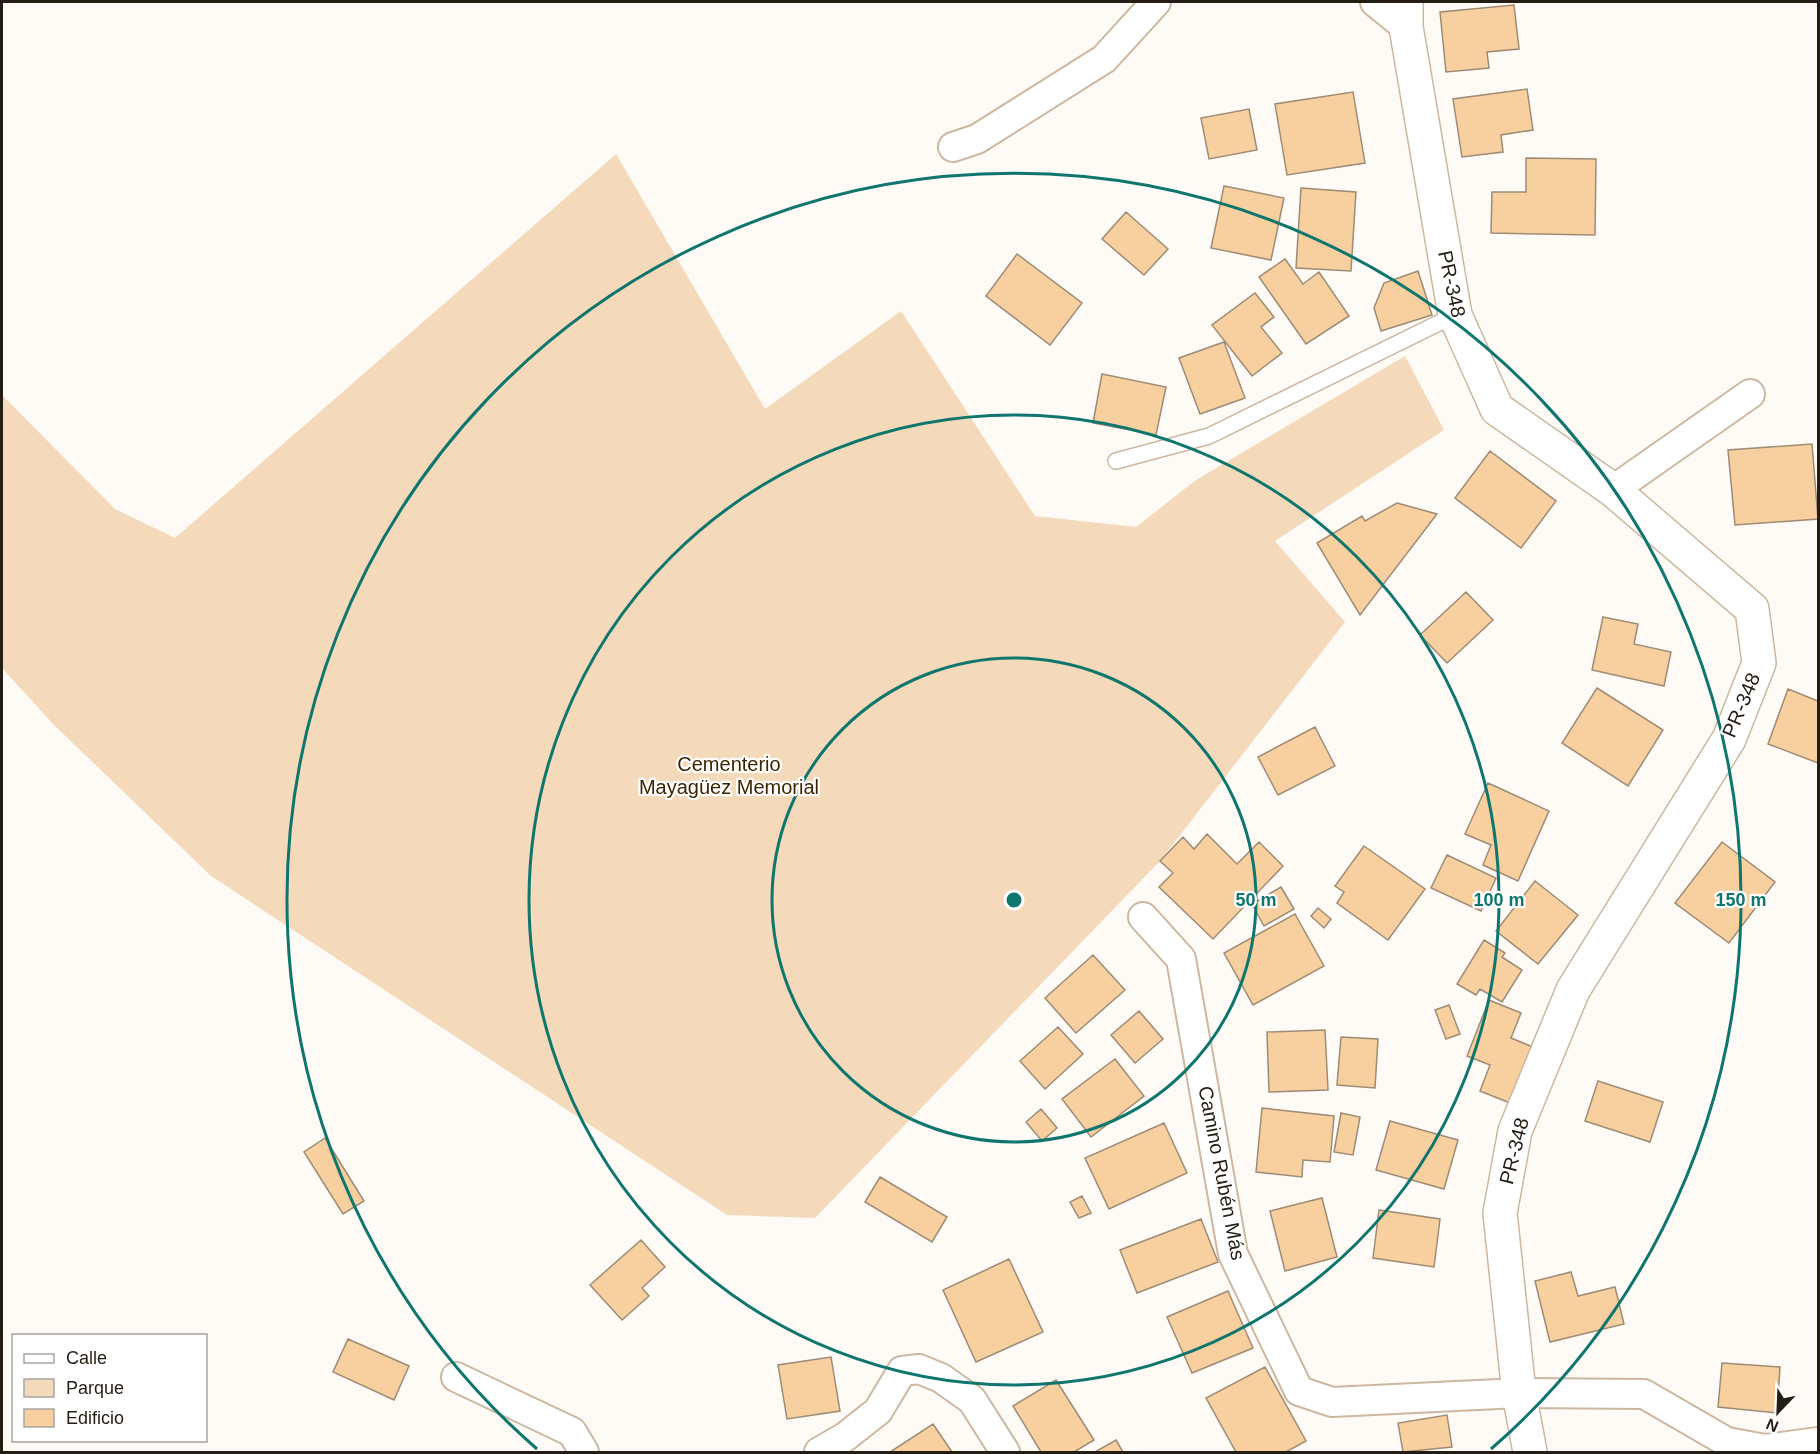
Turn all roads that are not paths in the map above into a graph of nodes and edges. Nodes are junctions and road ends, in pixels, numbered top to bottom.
1 (1156, 2) edge
2 (1375, 2) edge
3 (1406, 14) edge
4 (953, 147) dead end
5 (1455, 315) junction
6 (1750, 394) dead end
7 (1116, 461) dead end
8 (1613, 489) junction
9 (1143, 917) dead end
10 (456, 1377) dead end
11 (1519, 1393) junction
12 (1818, 1442) edge
13 (584, 1452) edge
14 (819, 1452) edge
15 (1005, 1452) edge
16 (1530, 1452) edge

1 - 4 street
2 - 3 street
3 - 5 street, PR-348 / PR-348
5 - 7 lane
5 - 8 street, PR-348 / PR-348
6 - 8 street
8 - 11 street, PR-348 / PR-348
9 - 11 street, Camino Rubén Más
10 - 13 street
11 - 12 street, Camino Rubén Más
11 - 16 street, PR-348 / PR-348
14 - 15 street

